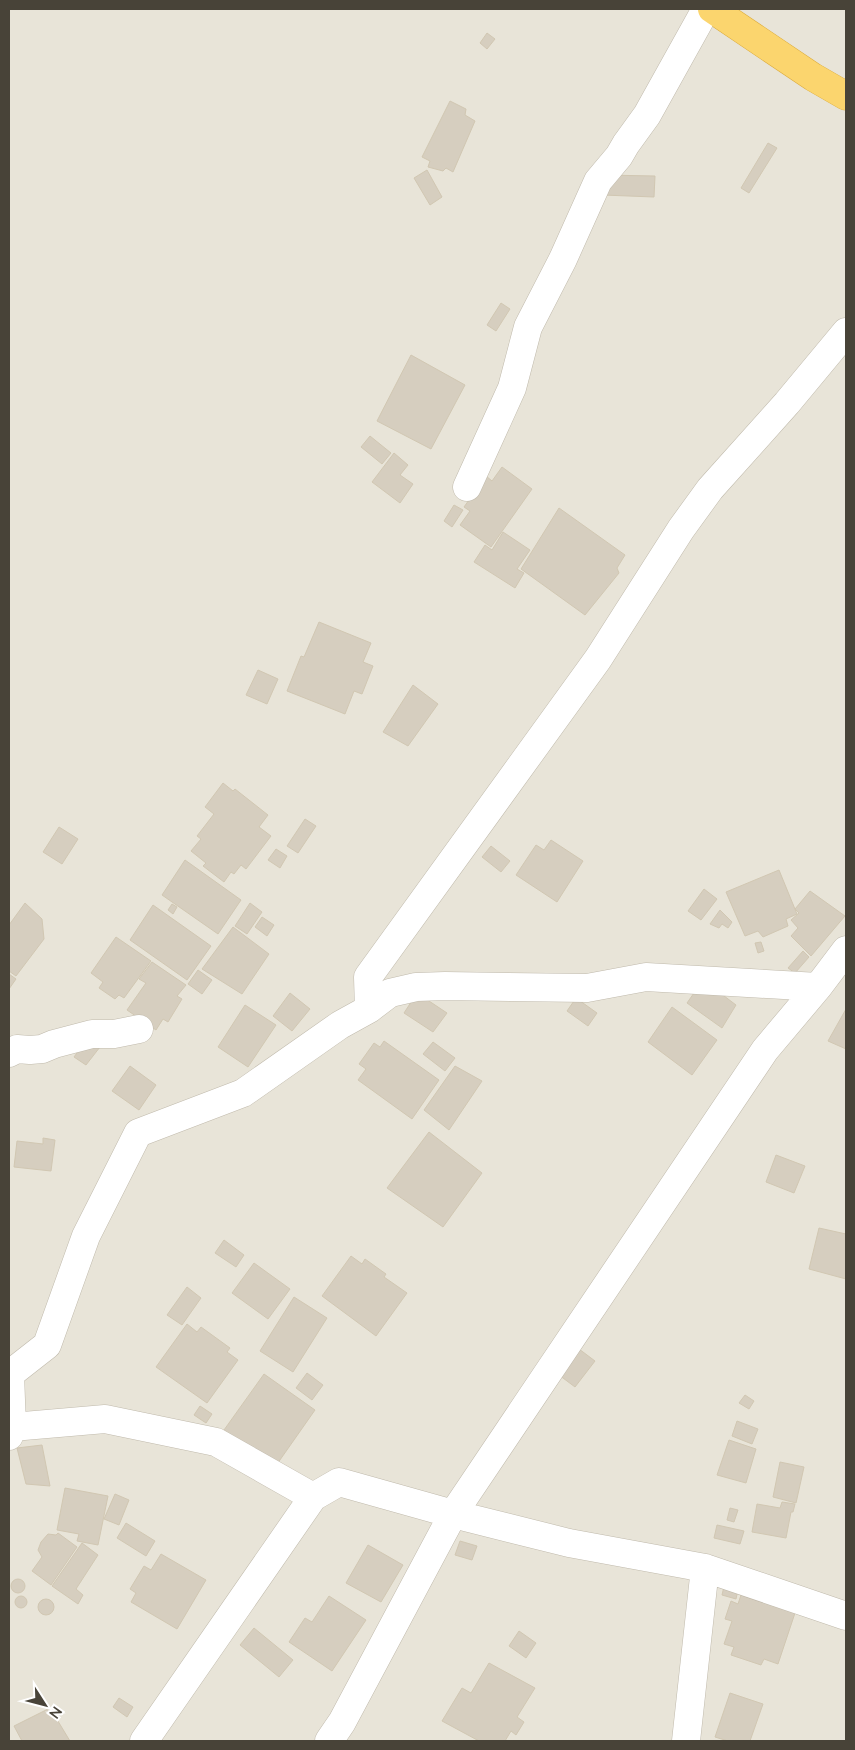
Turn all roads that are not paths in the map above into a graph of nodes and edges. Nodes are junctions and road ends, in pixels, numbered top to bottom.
1 (706, 9) edge
2 (712, 9) edge
3 (846, 96) edge
4 (846, 332) edge
5 (467, 487) dead end
6 (846, 950) edge
7 (818, 987) junction
8 (368, 1009) junction
9 (139, 1029) dead end
10 (9, 1053) edge
11 (10, 1429) edge
12 (313, 1497) junction
13 (453, 1514) junction
14 (705, 1568) junction
15 (846, 1616) edge
16 (144, 1741) edge
17 (329, 1741) edge
18 (686, 1741) edge

1 - 5 street
2 - 3 highway
4 - 8 street
6 - 7 street
7 - 8 street
7 - 13 street
8 - 11 street
9 - 10 street
11 - 12 street
12 - 13 street
12 - 16 street
13 - 14 street
13 - 17 street
14 - 15 street
14 - 18 street

